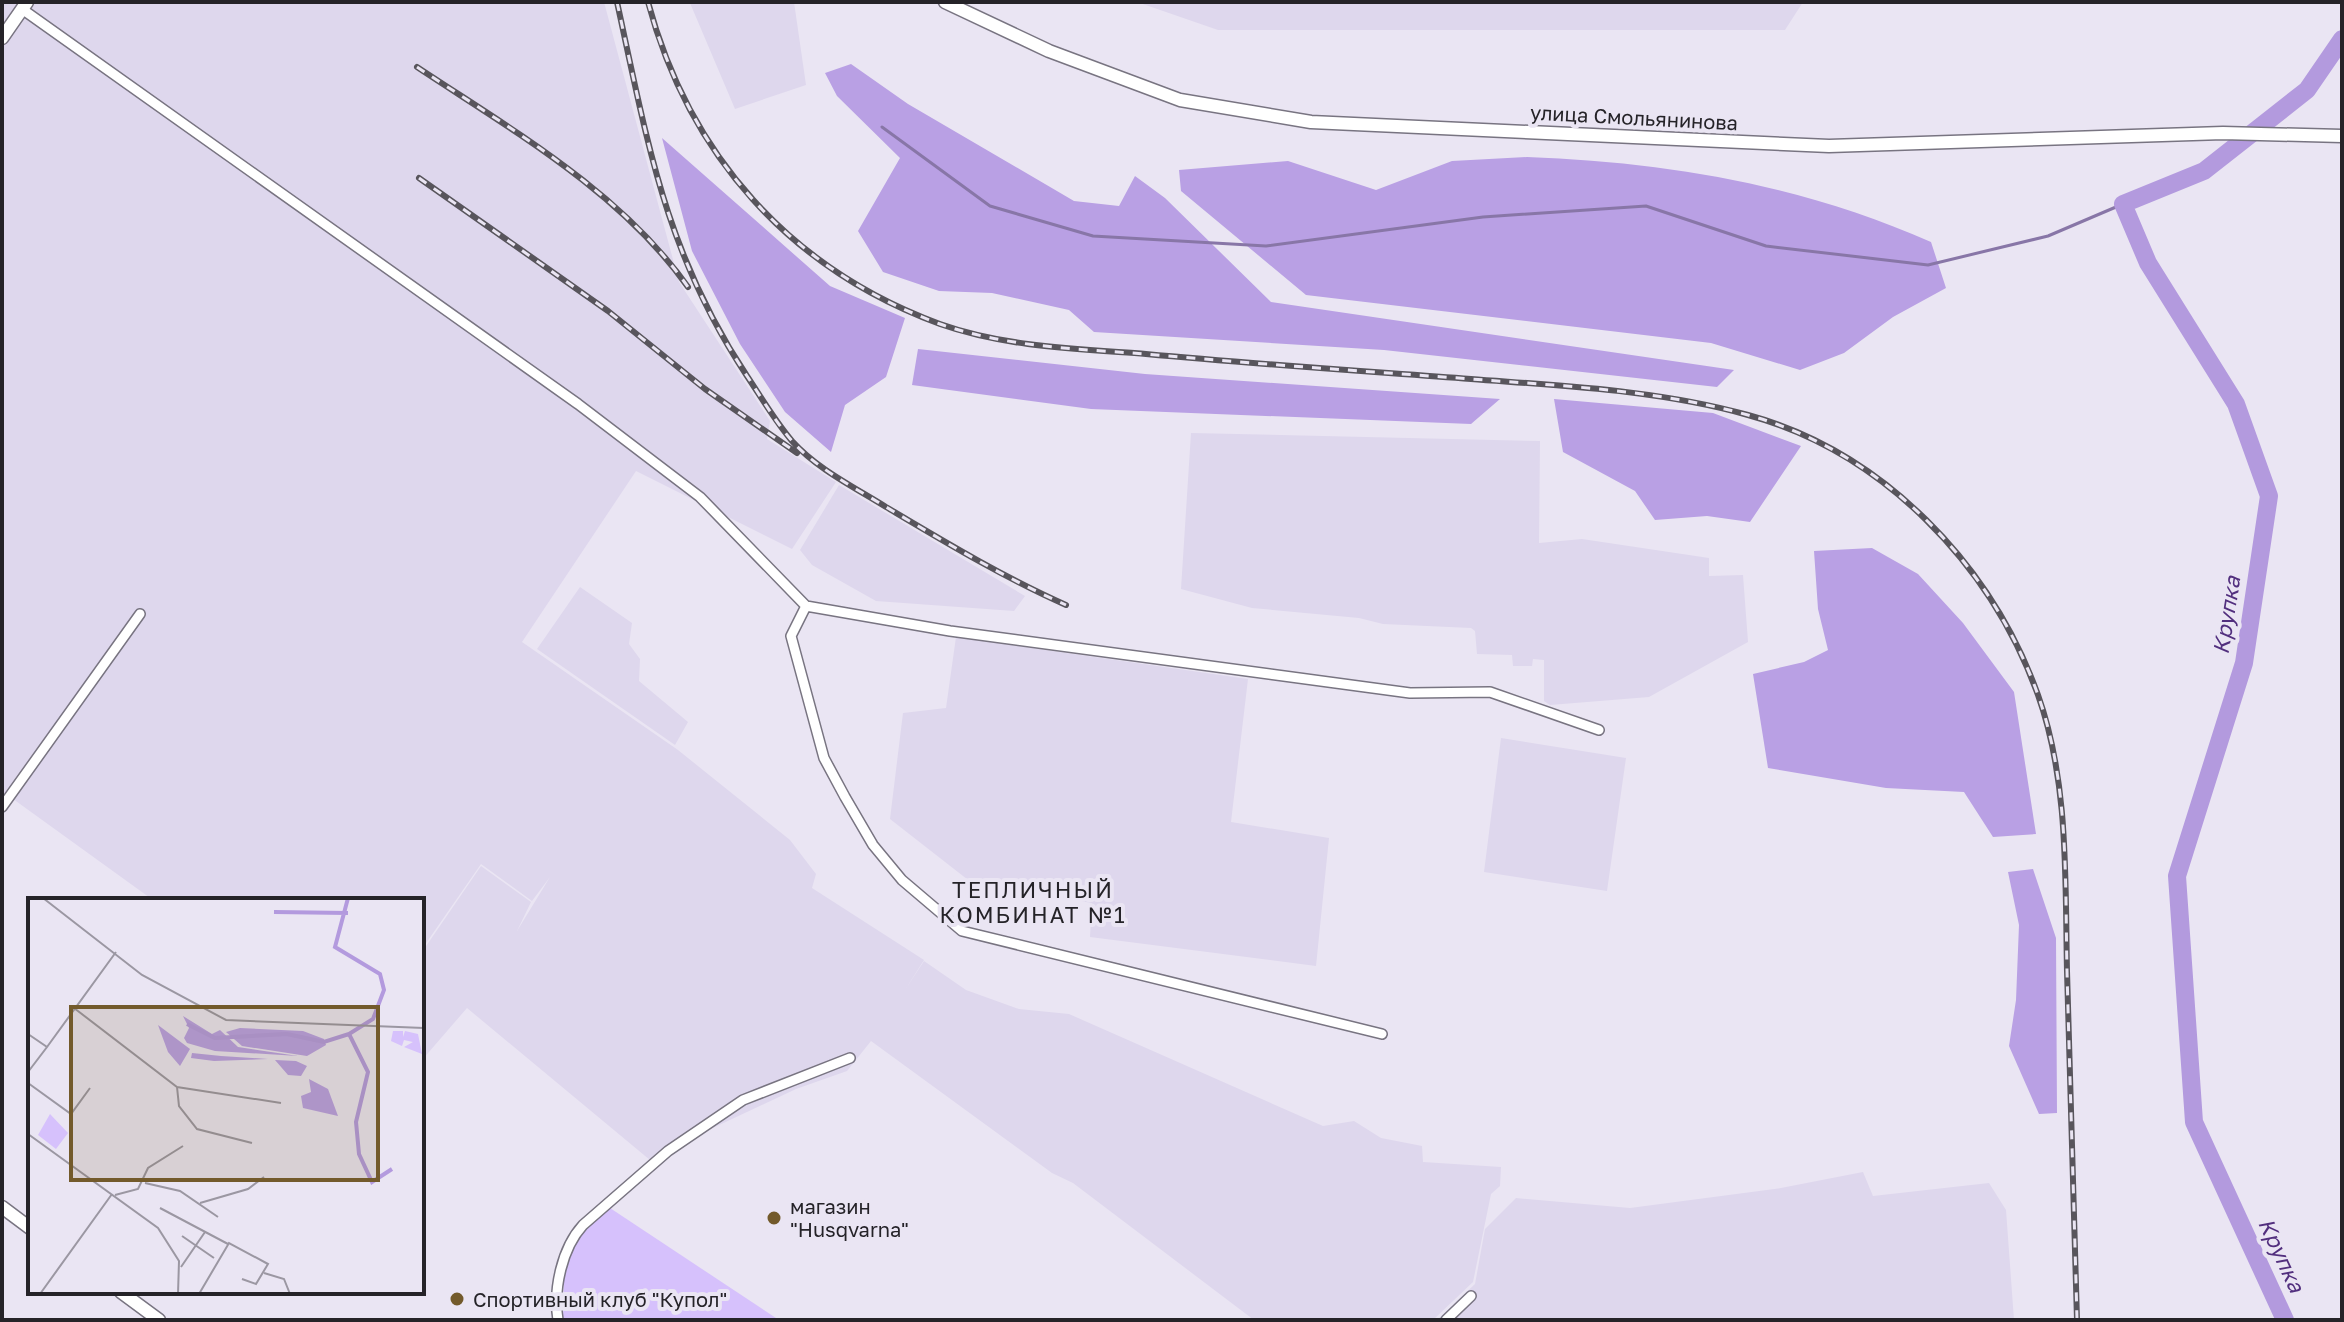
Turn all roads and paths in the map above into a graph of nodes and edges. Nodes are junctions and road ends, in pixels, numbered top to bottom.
1 (945, 2) edge
2 (25, 6) edge
3 (2, 38) edge
4 (2342, 136) edge
5 (806, 606) junction
6 (140, 614) dead end
7 (1599, 730) dead end
8 (2, 807) edge
9 (1382, 1034) dead end
10 (850, 1058) dead end
11 (2, 1207) edge
12 (28, 1226) edge
13 (124, 1294) edge
14 (1471, 1296) dead end
15 (159, 1320) edge
16 (558, 1320) edge
17 (1446, 1320) edge

1 - 4 street, улица Смольянинова
2 - 3 street
2 - 5 street
5 - 7 street
5 - 9 street
6 - 8 street
10 - 16 street
11 - 12 street
13 - 15 street
14 - 17 street

